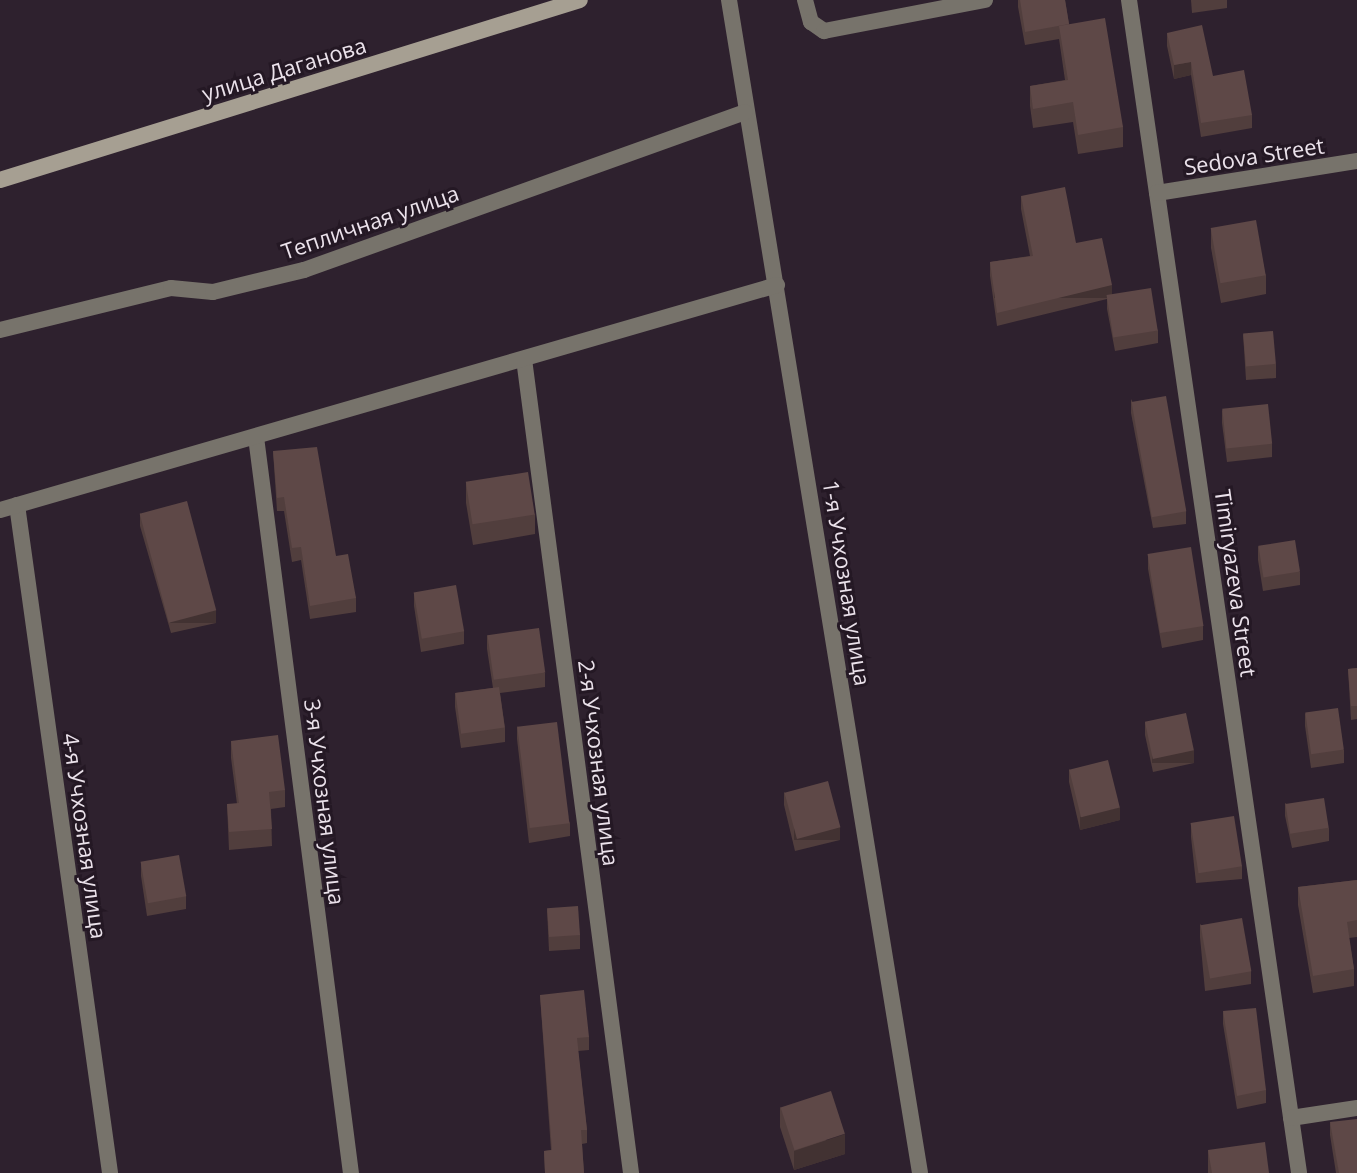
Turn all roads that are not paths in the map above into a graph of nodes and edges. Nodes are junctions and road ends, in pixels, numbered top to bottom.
1 (560, 0) edge
2 (580, 0) edge
3 (729, 0) edge
4 (985, 0) edge
5 (1129, 0) edge
6 (806, 3) edge
7 (745, 112) junction
8 (1357, 161) edge
9 (0, 173) edge
10 (0, 180) edge
11 (1157, 193) junction
12 (777, 285) junction
13 (0, 330) edge
14 (524, 359) junction
15 (256, 437) junction
16 (17, 505) junction
17 (0, 510) edge
18 (1357, 1108) edge
19 (1291, 1118) junction
20 (110, 1173) edge
21 (351, 1173) edge
22 (631, 1173) edge
23 (920, 1173) edge
24 (1299, 1173) edge

1 - 9 main road, улица Даганова
2 - 10 main road, улица Даганова
3 - 7 street, 1-я Учхозная улица
4 - 6 street
5 - 11 street, Timiryazeva Street
7 - 12 street, 1-я Учхозная улица
7 - 13 street, Тепличная улица
8 - 11 street, Sedova Street
11 - 19 street, Timiryazeva Street
12 - 14 street
12 - 23 street, 1-я Учхозная улица
14 - 15 street
14 - 22 street, 2-я Учхозная улица
15 - 16 street
15 - 21 street, 3-я Учхозная улица
16 - 17 street
16 - 20 street, 4-я Учхозная улица
18 - 19 street
19 - 24 street, Timiryazeva Street

